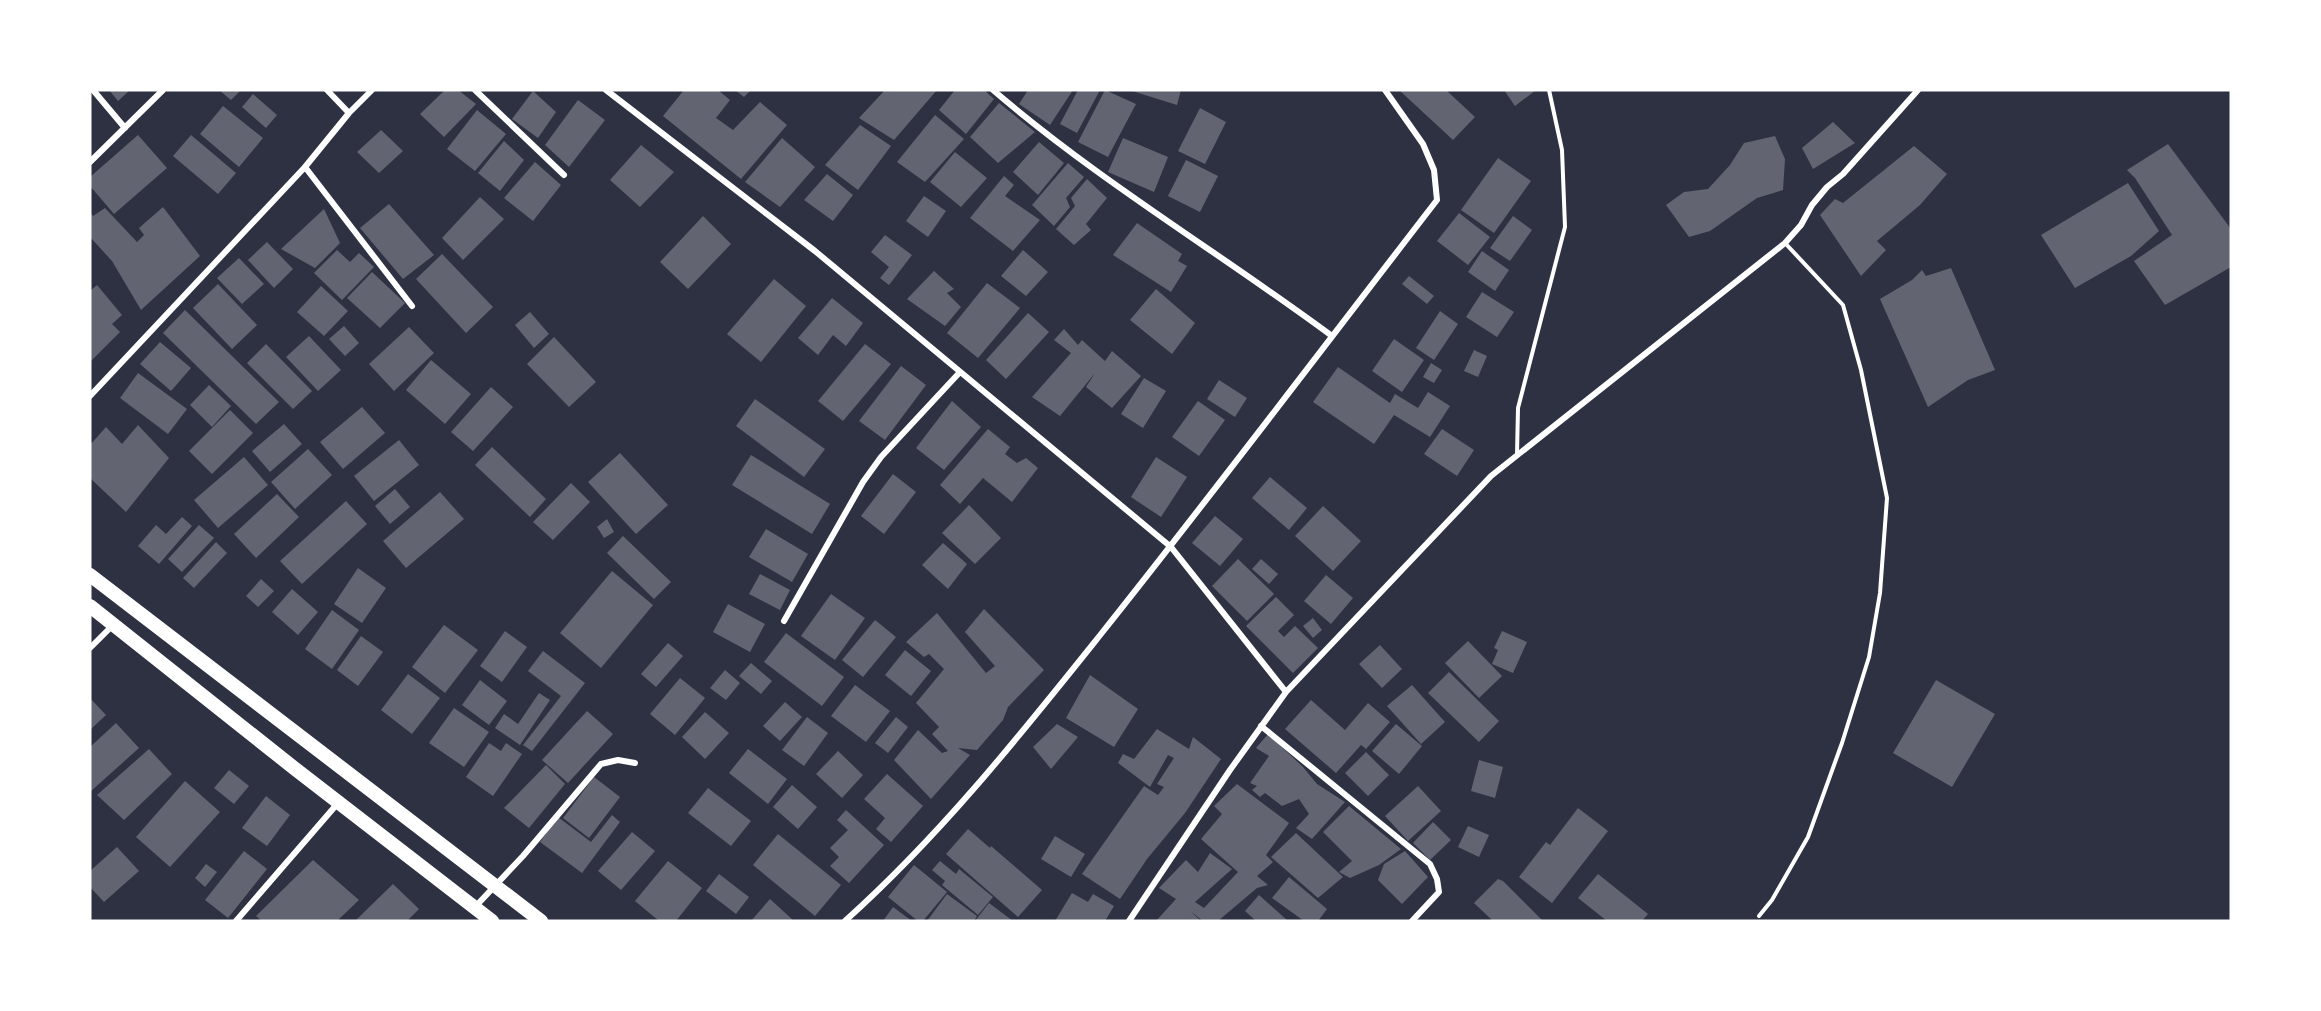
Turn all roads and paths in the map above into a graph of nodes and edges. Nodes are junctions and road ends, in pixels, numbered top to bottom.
1 (93, 90) edge
2 (163, 90) edge
3 (327, 90) edge
4 (372, 90) edge
5 (475, 90) edge
6 (606, 90) edge
7 (993, 90) edge
8 (1385, 90) edge
9 (1549, 90) edge
10 (1918, 90) edge
11 (349, 113) junction
12 (125, 128) junction
13 (90, 162) edge
14 (305, 167) junction
15 (564, 175) dead end
16 (1785, 243) junction
17 (412, 306) dead end
18 (1332, 336) junction
19 (960, 372) junction
20 (90, 396) edge
21 (1518, 454) junction
22 (1170, 547) junction
23 (90, 575) edge
24 (90, 606) edge
25 (784, 621) dead end
26 (114, 624) junction
27 (90, 648) edge
28 (1286, 692) junction
29 (1261, 726) junction
30 (635, 763) dead end
31 (339, 803) junction
32 (496, 886) junction
33 (475, 907) junction
34 (1759, 916) dead end
35 (236, 921) edge
36 (492, 921) edge
37 (541, 921) edge
38 (845, 921) edge
39 (1129, 921) edge
40 (1413, 921) edge

1 - 12 street
2 - 12 street
3 - 11 street
4 - 11 street
5 - 15 street
6 - 19 street
7 - 18 street
8 - 18 street
9 - 21 lane
10 - 16 street
11 - 14 street
12 - 13 street
14 - 17 street
14 - 20 street
16 - 21 street
16 - 34 lane
18 - 22 street
19 - 22 street
19 - 25 street
21 - 28 street
22 - 28 street
22 - 38 street
23 - 32 main road
24 - 26 main road
26 - 27 street
26 - 31 main road
28 - 29 street
29 - 39 street
29 - 40 street
30 - 32 street
31 - 33 main road
31 - 35 street
32 - 33 street
32 - 37 main road
33 - 36 main road

